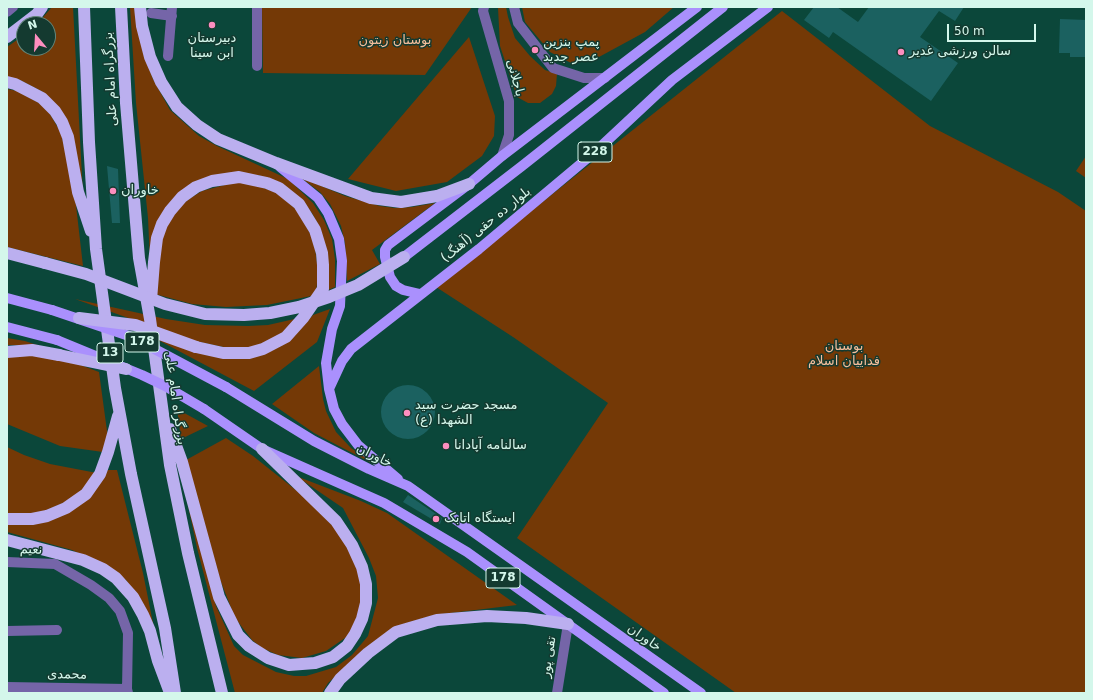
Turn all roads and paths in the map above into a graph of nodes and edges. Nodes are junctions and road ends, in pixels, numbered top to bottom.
1 (13, 7) edge
2 (42, 7) edge
3 (84, 7) edge
4 (121, 7) edge
5 (140, 7) edge
6 (257, 7) edge
7 (484, 7) edge
8 (514, 7) edge
9 (723, 7) edge
10 (768, 7) edge
11 (693, 9) edge
12 (7, 12) edge
13 (172, 12) edge
14 (151, 13) dead end
15 (34, 16) edge
16 (16, 30) edge
17 (7, 37) edge
18 (168, 56) dead end
19 (257, 66) dead end
20 (605, 78) junction
21 (7, 82) edge
22 (502, 156) junction
23 (276, 163) junction
24 (470, 184) junction
25 (96, 249) junction
26 (7, 253) edge
27 (404, 257) joint
28 (420, 294) junction
29 (7, 298) edge
30 (79, 318) junction
31 (150, 319) junction
32 (7, 327) edge
33 (7, 352) edge
34 (126, 369) junction
35 (329, 389) junction
36 (163, 412) junction
37 (119, 413) junction
38 (262, 449) junction
39 (408, 486) junction
40 (7, 519) edge
41 (7, 540) edge
42 (7, 562) edge
43 (568, 624) junction
44 (57, 630) dead end
45 (7, 631) edge
46 (215, 666) junction
47 (7, 686) edge
48 (127, 692) edge
49 (170, 693) edge
50 (175, 693) edge
51 (222, 693) edge
52 (228, 693) edge
53 (330, 693) edge
54 (557, 693) edge
55 (664, 693) edge
56 (701, 693) edge

1 - 12 street
2 - 15 highway
3 - 25 highway, بزرگراه امام علی / 13
4 - 31 highway, بزرگراه امام علی
5 - 23 highway
6 - 19 street
7 - 22 street, باجلانی
8 - 20 street
9 - 27 main road, بلوار ده حقی (آهنگ) / 228
10 - 28 main road, بلوار ده حقی (آهنگ) / 228
11 - 20 main road
13 - 14 street
13 - 18 street
16 - 17 highway
20 - 22 main road
21 - 25 highway
22 - 24 main road
23 - 24 highway
23 - 35 main road
24 - 28 main road
25 - 37 highway, بزرگراه امام علی / 13
26 - 27 highway, bridge
28 - 35 main road, بلوار ده حقی (آهنگ)
29 - 30 main road, خاوران / 178, bridge
30 - 31 highway, bridge
30 - 39 main road, خاوران / 178, bridge
31 - 36 highway, بزرگراه امام علی
32 - 34 main road, 178, bridge
33 - 34 highway, bridge
34 - 38 main road, 178, bridge
35 - 39 main road
36 - 38 highway
36 - 46 highway, بزرگراه امام علی
37 - 40 highway
37 - 50 highway, بزرگراه امام علی / 13
38 - 43 main road, 178
39 - 56 main road, خاوران / 178
41 - 49 highway
42 - 48 street, نعیم
43 - 53 highway
43 - 54 street, تقی پور
43 - 55 main road, 178
44 - 45 street
46 - 51 highway, بزرگراه امام علی
46 - 52 highway
47 - 48 street, محمدی

